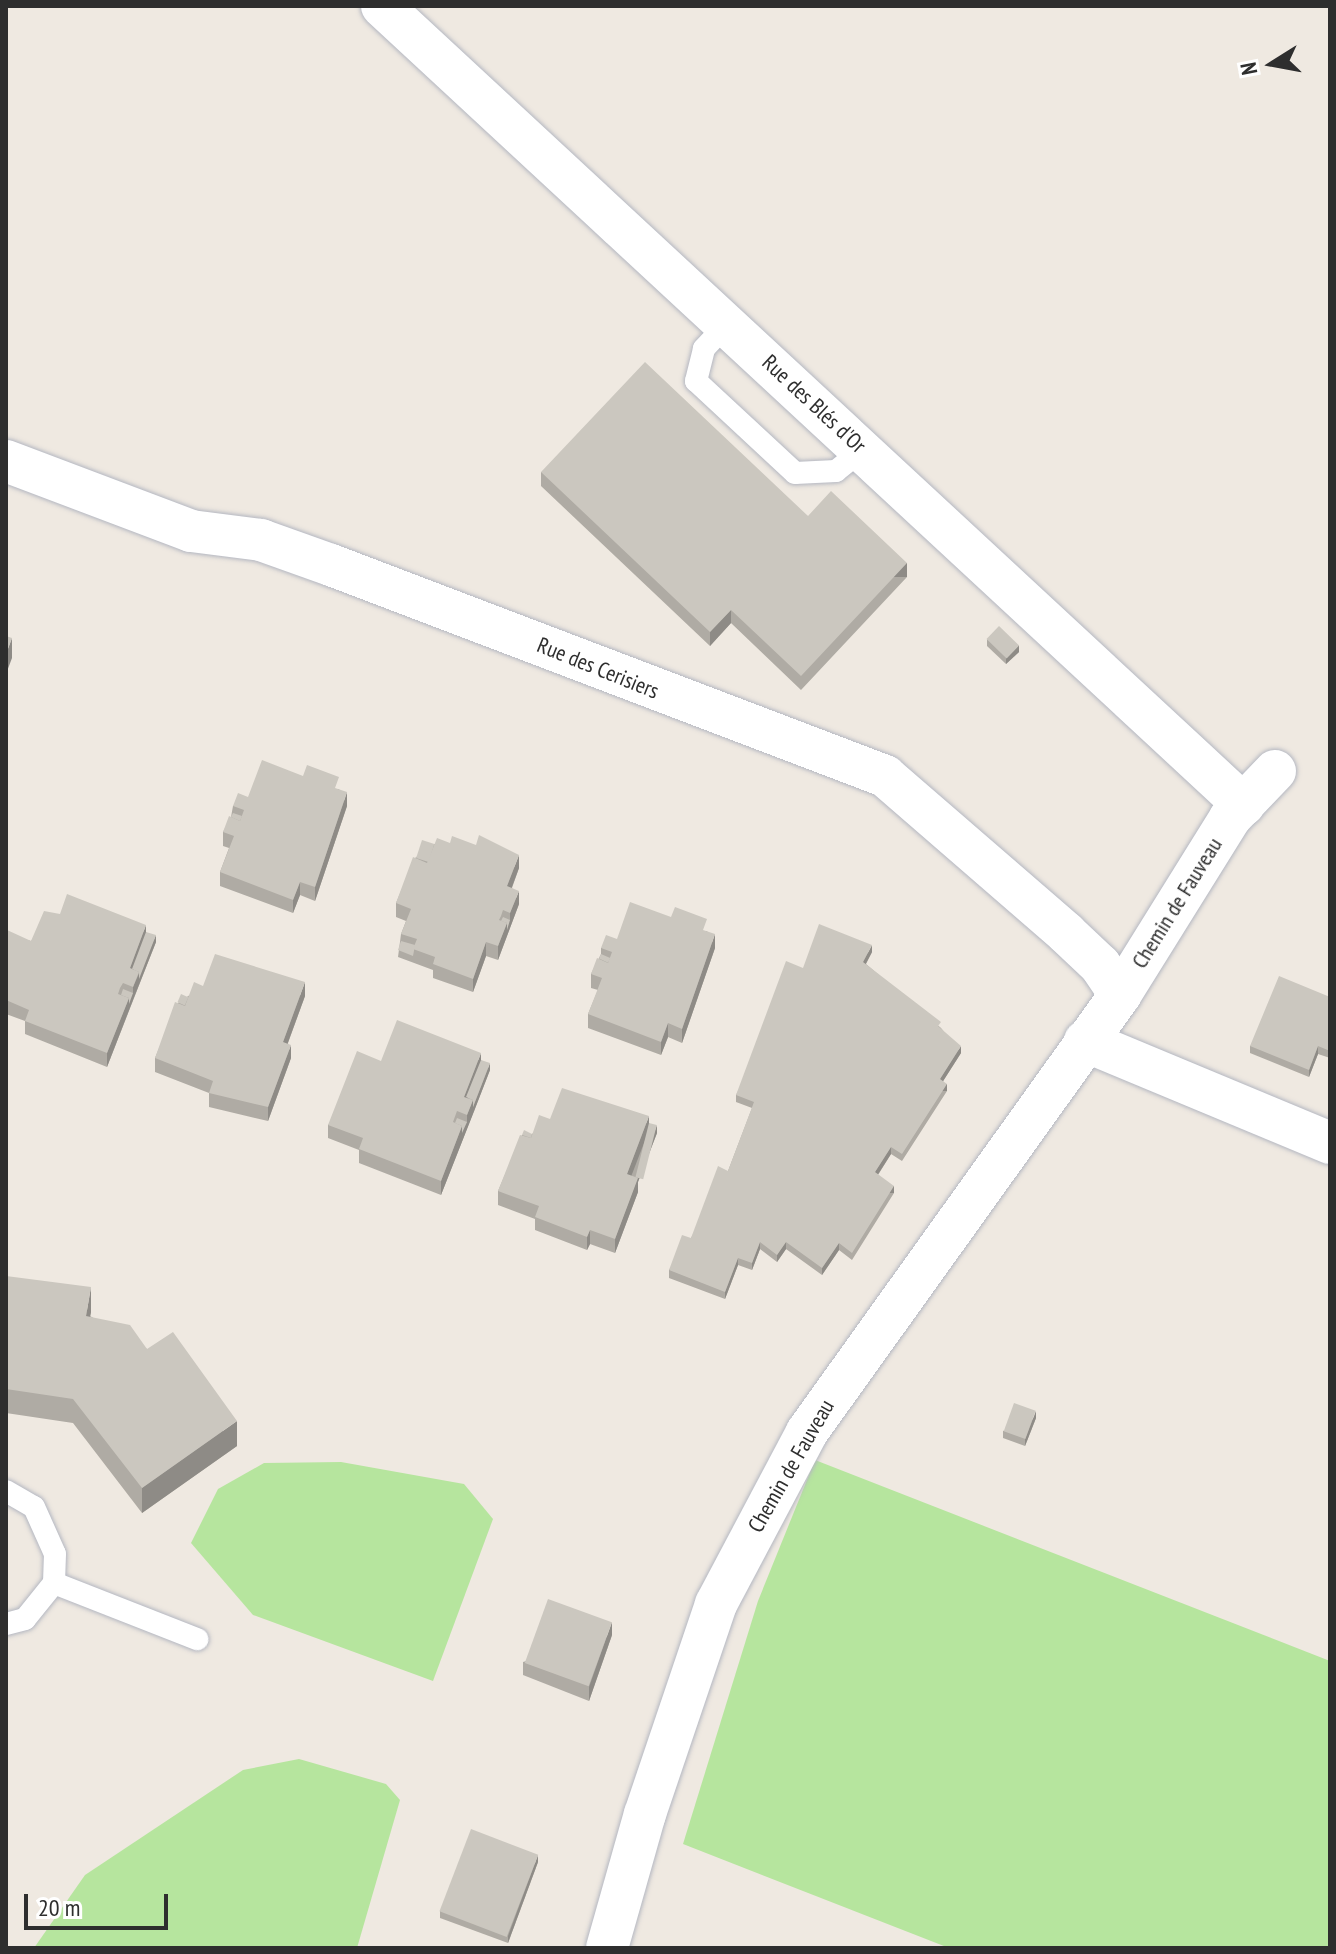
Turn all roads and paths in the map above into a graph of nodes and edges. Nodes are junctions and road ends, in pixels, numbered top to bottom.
1 (382, 6) edge
2 (727, 324) junction
3 (863, 449) junction
4 (6, 461) edge
5 (1275, 771) dead end
6 (1244, 805) junction
7 (1120, 995) junction
8 (1085, 1041) junction
9 (1330, 1143) edge
10 (6, 1491) edge
11 (54, 1583) junction
12 (6, 1624) edge
13 (197, 1639) dead end
14 (607, 1948) edge

1 - 2 street, Rue des Blés d'Or
2 - 3 street, Rue des Blés d'Or
2 - 3 lane
3 - 6 street, Rue des Blés d'Or
4 - 7 street, Rue des Cerisiers
5 - 6 street, Chemin de Fauveau
6 - 7 street, Chemin de Fauveau
7 - 8 street, Chemin de Fauveau
8 - 9 street
8 - 14 street, Chemin de Fauveau
10 - 11 lane
11 - 12 lane
11 - 13 lane

